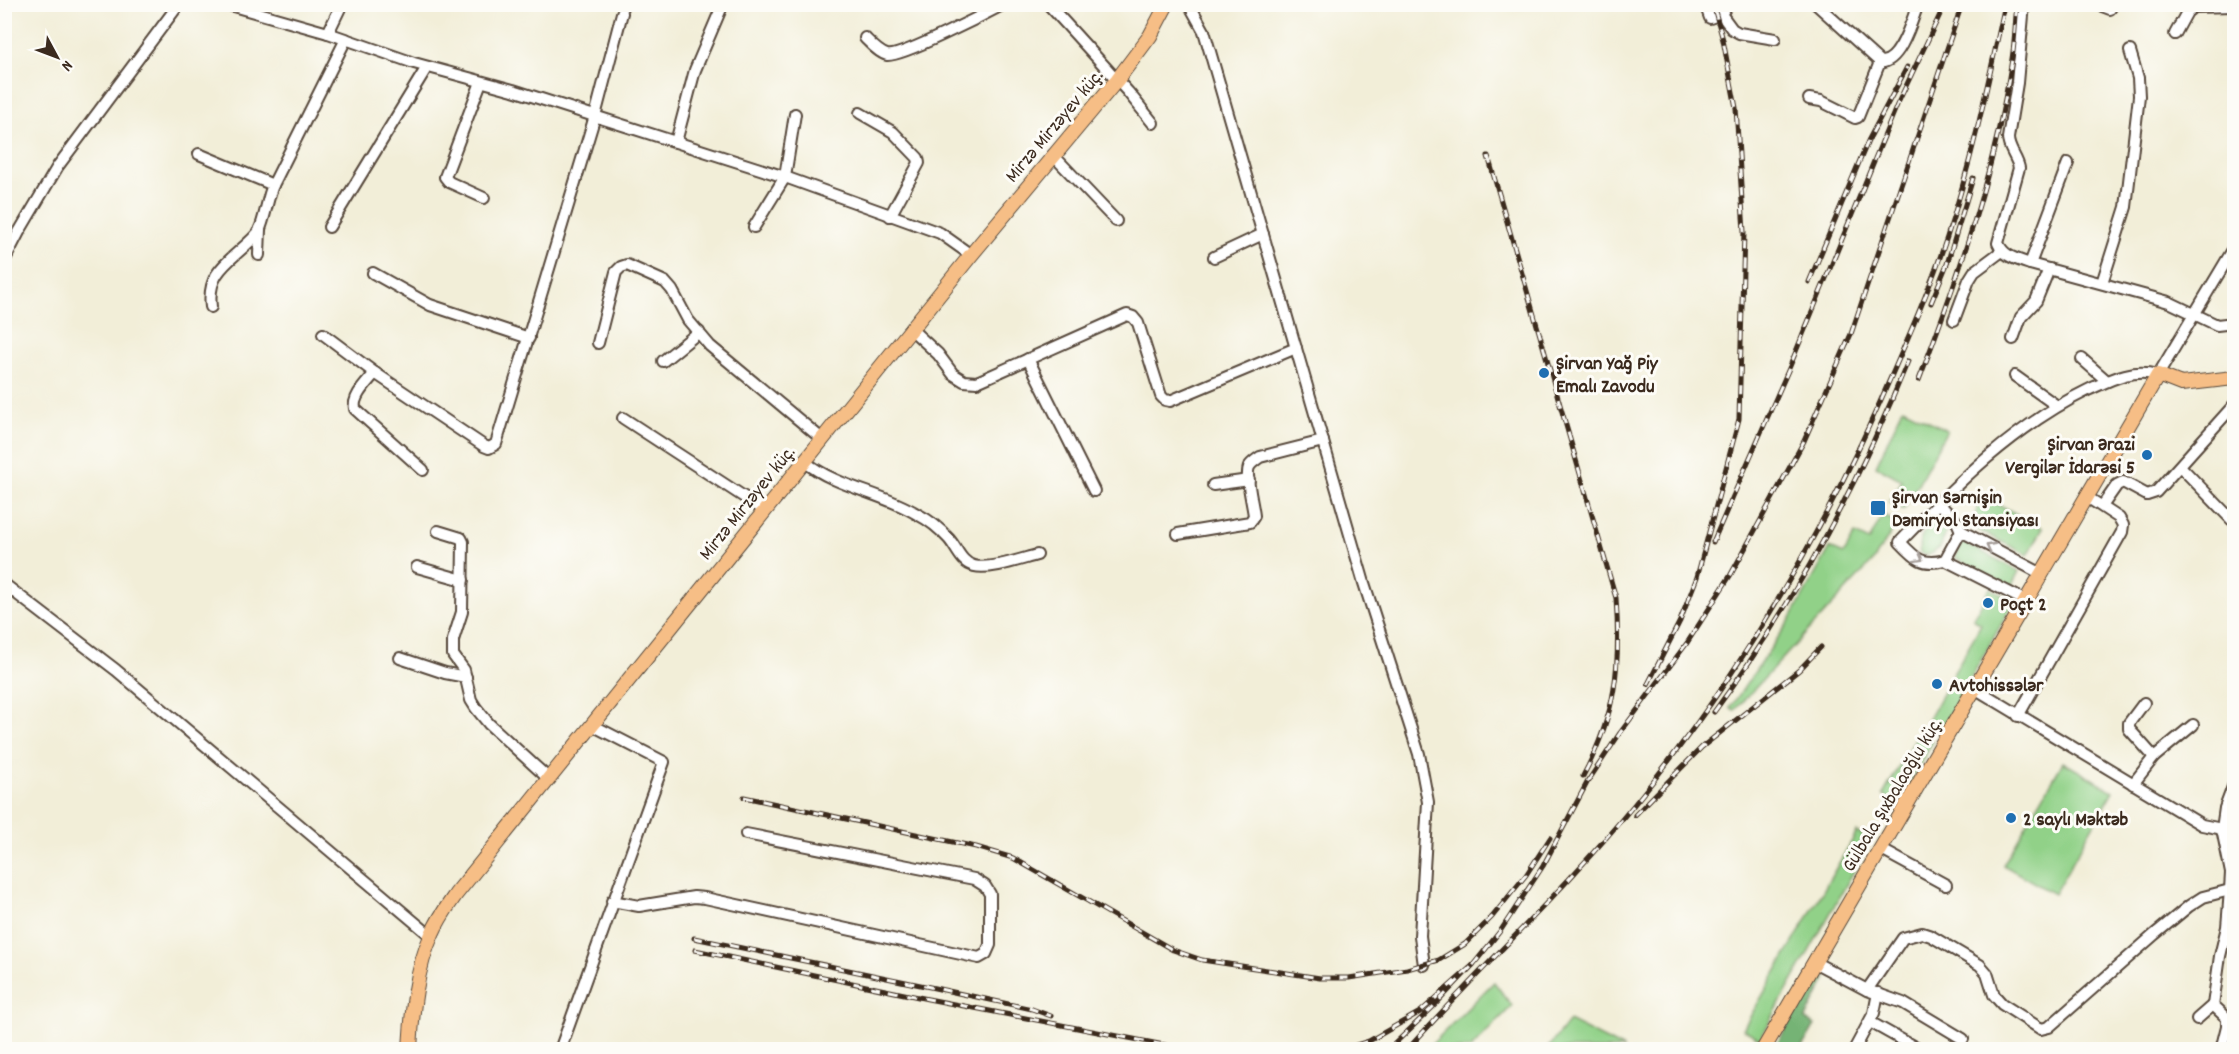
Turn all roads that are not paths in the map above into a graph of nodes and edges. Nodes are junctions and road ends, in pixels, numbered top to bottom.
1 (179, 4) edge
2 (226, 4) edge
3 (342, 4) edge
4 (723, 4) edge
5 (1004, 4) edge
6 (1048, 4) edge
7 (1167, 4) edge
8 (1190, 4) edge
9 (1705, 4) edge
10 (1816, 4) edge
11 (1918, 4) edge
12 (2024, 4) edge
13 (2097, 4) edge
14 (2113, 4) edge
15 (2234, 5) edge
16 (249, 8) edge
17 (1725, 9) edge
18 (2235, 12) edge
19 (622, 13) dead end
20 (328, 33) junction
21 (2175, 34) dead end
22 (865, 38) dead end
23 (346, 39) junction
24 (1775, 39) dead end
25 (2130, 51) dead end
26 (1880, 62) junction
27 (427, 67) junction
28 (1117, 80) junction
29 (482, 82) junction
30 (1809, 99) dead end
31 (860, 113) dead end
32 (795, 114) dead end
33 (596, 116) junction
34 (1153, 123) dead end
35 (676, 142) junction
36 (199, 154) dead end
37 (1053, 155) junction
38 (2068, 163) dead end
39 (785, 177) junction
40 (273, 185) junction
41 (484, 198) dead end
42 (890, 216) junction
43 (1116, 221) dead end
44 (329, 227) dead end
45 (754, 227) dead end
46 (260, 229) junction
47 (1263, 234) junction
48 (2235, 248) edge
49 (2002, 251) junction
50 (259, 255) dead end
51 (971, 255) junction
52 (1214, 257) dead end
53 (4, 261) edge
54 (2030, 264) junction
55 (2049, 269) junction
56 (373, 273) dead end
57 (2102, 283) junction
58 (211, 307) dead end
59 (2195, 315) junction
60 (1954, 320) dead end
61 (2235, 323) edge
62 (911, 329) junction
63 (699, 332) junction
64 (323, 334) dead end
65 (529, 338) junction
66 (2013, 339) dead end
67 (598, 343) dead end
68 (1296, 348) junction
69 (1028, 359) junction
70 (2082, 359) dead end
71 (663, 361) dead end
72 (375, 373) junction
73 (2158, 375) junction
74 (2015, 376) dead end
75 (2235, 378) edge
76 (2107, 381) junction
77 (2234, 405) edge
78 (2057, 406) junction
79 (622, 418) dead end
80 (822, 440) junction
81 (1323, 441) junction
82 (804, 461) junction
83 (2180, 466) junction
84 (423, 470) dead end
85 (1249, 480) junction
86 (1214, 485) dead end
87 (1094, 491) dead end
88 (2087, 497) junction
89 (1938, 503) junction
90 (2103, 505) junction
91 (764, 510) junction
92 (2232, 520) dead end
93 (438, 531) dead end
94 (1961, 531) junction
95 (1178, 534) dead end
96 (1037, 555) dead end
97 (1945, 560) junction
98 (417, 567) dead end
99 (2042, 574) junction
100 (463, 580) junction
101 (4, 584) edge
102 (2026, 601) junction
103 (400, 658) dead end
104 (466, 677) junction
105 (1976, 689) junction
106 (2144, 703) dead end
107 (2018, 716) junction
108 (591, 725) junction
109 (2193, 725) dead end
110 (2154, 757) junction
111 (548, 778) junction
112 (2133, 784) junction
113 (2235, 784) edge
114 (2222, 829) junction
115 (746, 834) dead end
116 (1880, 849) junction
117 (1946, 885) dead end
118 (2230, 890) junction
119 (612, 902) junction
120 (431, 936) junction
121 (1814, 962) junction
122 (1424, 964) dead end
123 (1872, 992) junction
124 (2214, 1005) junction
125 (2197, 1019) dead end
126 (1870, 1022) junction
127 (1963, 1040) dead end
128 (410, 1050) edge
129 (560, 1050) edge
130 (1763, 1050) edge
131 (1854, 1050) edge
132 (1920, 1050) edge
133 (2222, 1050) edge

1 - 53 street
2 - 16 street
3 - 20 street
4 - 35 street
5 - 22 street
6 - 28 street
7 - 28 main road, Mirzə Mirzəyev küç.
8 - 47 street
9 - 17 street
10 - 26 street
11 - 26 street
12 - 49 street
13 - 14 street
15 - 18 street
15 - 21 street
16 - 20 street
17 - 24 street
19 - 33 street
20 - 23 street
23 - 27 street
23 - 40 street
25 - 57 street
26 - 30 street
27 - 29 street
27 - 44 street
28 - 34 street
28 - 37 main road, Mirzə Mirzəyev küç.
29 - 33 street
29 - 41 street
31 - 42 street
32 - 39 street
33 - 35 street
33 - 65 street
35 - 39 street
36 - 40 street
37 - 43 street
37 - 51 main road, Mirzə Mirzəyev küç.
38 - 54 street
39 - 42 street
39 - 45 street
40 - 46 street
42 - 51 street
46 - 50 street
46 - 58 street
47 - 52 street
47 - 68 street
48 - 59 street, Gülbala Şıxbalaoğlu küç.
49 - 54 street
49 - 60 street
51 - 62 main road, Mirzə Mirzəyev küç.
54 - 55 street
55 - 57 street
55 - 66 street
56 - 65 street
57 - 59 street
59 - 61 street
59 - 73 street, Gülbala Şıxbalaoğlu küç.
62 - 69 street
62 - 80 main road, Mirzə Mirzəyev küç.
63 - 67 street
63 - 71 street
63 - 80 street
64 - 72 street
65 - 72 street
68 - 69 street
68 - 81 street
69 - 87 street
70 - 76 street
72 - 84 street
73 - 75 main road
73 - 76 street
73 - 88 main road, Gülbala Şıxbalaoğlu küç.
74 - 78 street
76 - 78 street
77 - 83 street
78 - 89 street
79 - 91 street
80 - 82 main road, Mirzə Mirzəyev küç.
81 - 85 street
81 - 122 street
82 - 91 main road, Mirzə Mirzəyev küç.
82 - 96 street
83 - 90 street
83 - 92 street
85 - 86 street
85 - 95 street
88 - 90 street
88 - 99 main road, Gülbala Şıxbalaoğlu küç.
89 - 94 street
89 -> 97 street
90 - 107 street
91 - 108 main road, Mirzə Mirzəyev küç.
93 - 100 street
94 - 97 street
99 -> 94 street
97 - 102 street
98 - 100 street
99 - 102 main road, Gülbala Şıxbalaoğlu küç.
100 - 104 street
101 - 120 street
102 - 105 main road, Gülbala Şıxbalaoğlu küç.
103 - 104 street
104 - 111 street
105 - 107 street
105 - 116 main road, Gülbala Şıxbalaoğlu küç.
106 - 110 street
107 - 112 street
108 - 111 main road, Mirzə Mirzəyev küç.
108 - 119 street
109 - 110 street
110 - 112 street
111 - 120 main road, Mirzə Mirzəyev küç.
112 - 114 street
113 - 114 street
114 - 118 street
115 - 119 street
116 - 117 street
116 - 121 main road, Gülbala Şıxbalaoğlu küç.
118 - 123 street
118 - 124 street
119 - 129 street
120 - 128 main road, Mirzə Mirzəyev küç.
121 - 123 street
121 - 130 main road, Gülbala Şıxbalaoğlu küç.
123 - 126 street
123 - 127 street
124 - 125 street
124 - 133 street
126 - 131 street
126 - 132 street

